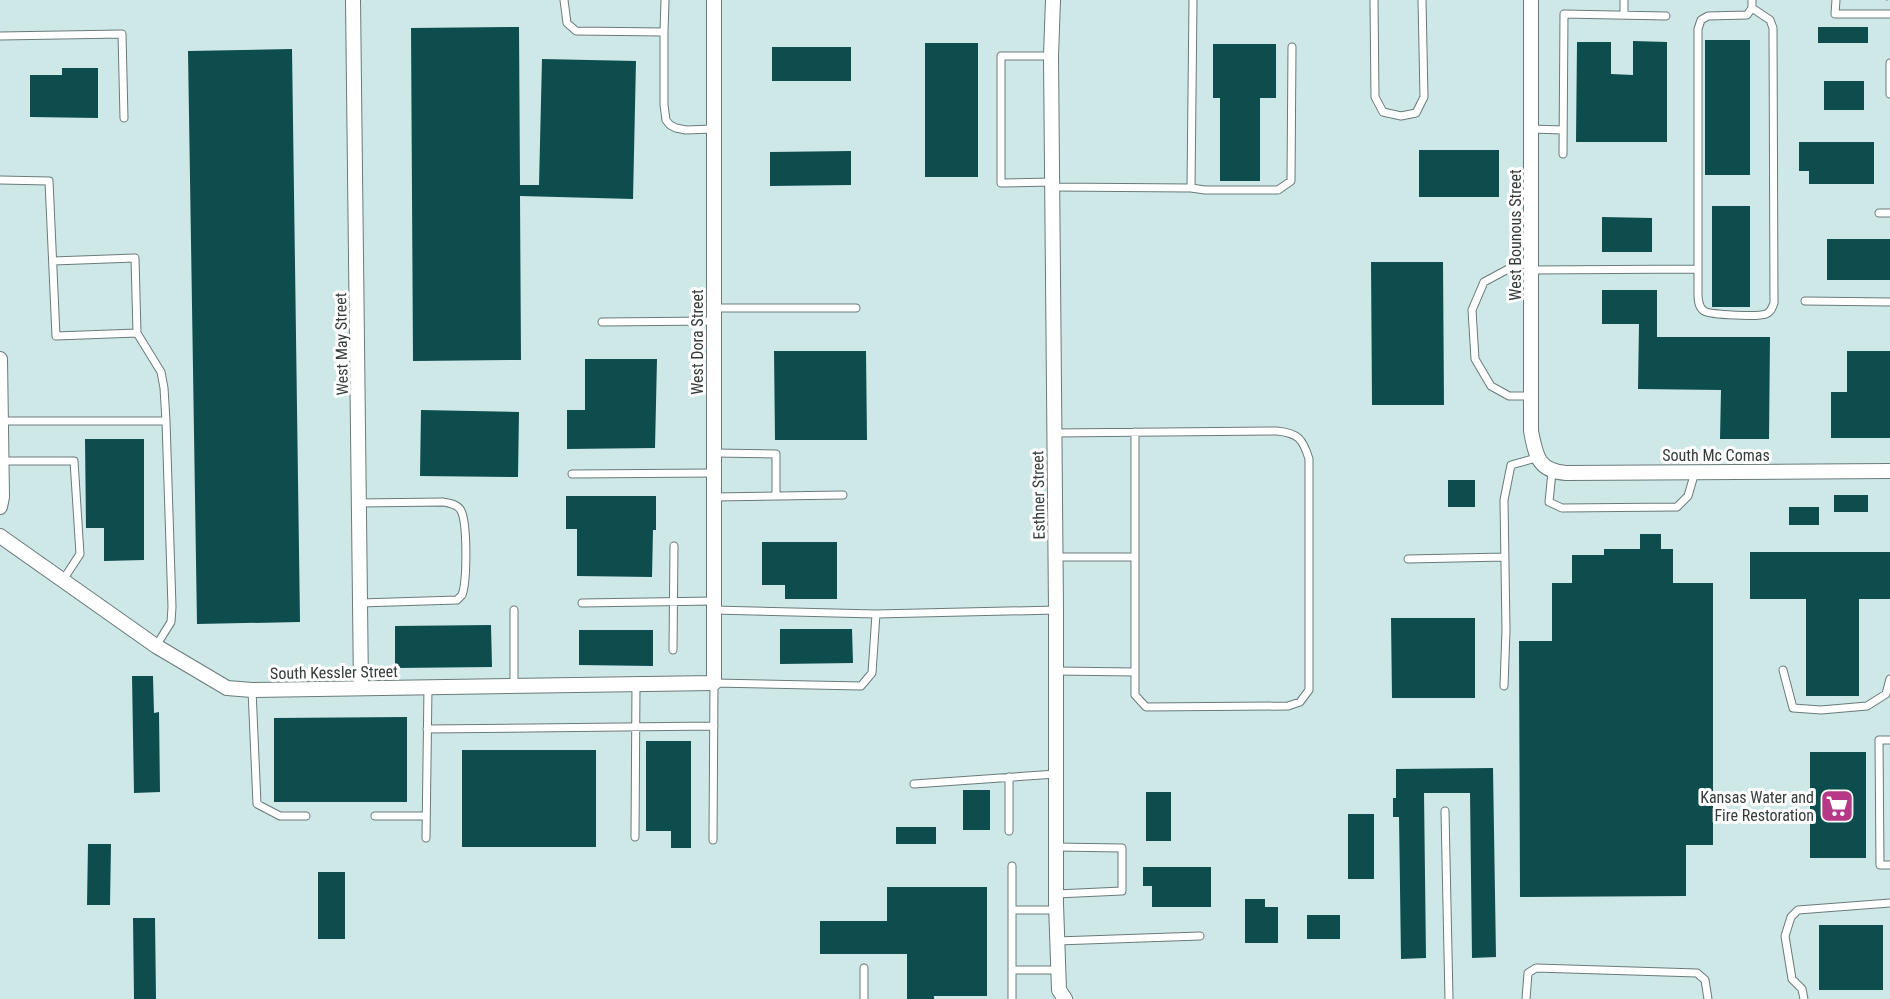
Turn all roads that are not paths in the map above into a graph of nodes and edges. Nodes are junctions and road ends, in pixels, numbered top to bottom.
1 (353, 0) edge
2 (564, 0) edge
3 (665, 0) edge
4 (714, 0) edge
5 (1053, 0) edge
6 (1193, 0) edge
7 (1374, 0) edge
8 (1422, 0) edge
9 (1531, 0) edge
10 (1624, 0) edge
11 (1836, 0) edge
12 (1752, 4) edge
13 (1890, 14) edge
14 (1624, 15) junction
15 (1666, 16) dead end
16 (664, 32) junction
17 (0, 36) edge
18 (1292, 47) dead end
19 (1051, 56) junction
20 (1890, 63) edge
21 (1890, 94) edge
22 (123, 118) dead end
23 (713, 129) junction
24 (1531, 129) junction
25 (1563, 130) junction
26 (1563, 154) dead end
27 (0, 180) edge
28 (1052, 184) junction
29 (1191, 188) junction
30 (1879, 213) dead end
31 (1890, 213) edge
32 (53, 261) junction
33 (1531, 266) junction
34 (1698, 269) junction
35 (1804, 301) dead end
36 (1890, 302) edge
37 (856, 309) dead end
38 (713, 315) junction
39 (602, 322) dead end
40 (137, 333) junction
41 (0, 359) edge
42 (1531, 396) junction
43 (1, 420) edge
44 (166, 420) junction
45 (1135, 432) junction
46 (1054, 433) junction
47 (714, 453) junction
48 (2, 461) junction
49 (1544, 465) junction
50 (1890, 471) edge
51 (1695, 472) junction
52 (714, 473) junction
53 (572, 474) dead end
54 (843, 495) dead end
55 (714, 496) junction
56 (776, 496) junction
57 (359, 503) junction
58 (0, 507) edge
59 (0, 536) edge
60 (674, 546) dead end
61 (1055, 557) junction
62 (1135, 557) junction
63 (1504, 557) junction
64 (1408, 559) dead end
65 (63, 580) junction
66 (674, 602) junction
67 (360, 603) junction
68 (582, 603) dead end
69 (714, 606) junction
70 (514, 610) dead end
71 (1056, 610) junction
72 (876, 614) junction
73 (156, 646) junction
74 (673, 650) dead end
75 (1783, 670) dead end
76 (1056, 671) junction
77 (1135, 672) junction
78 (1890, 679) edge
79 (714, 683) junction
80 (636, 685) junction
81 (1504, 686) dead end
82 (428, 687) junction
83 (514, 687) junction
84 (361, 688) junction
85 (252, 690) junction
86 (714, 726) junction
87 (636, 728) junction
88 (427, 729) junction
89 (1890, 740) edge
90 (1056, 774) junction
91 (1009, 777) junction
92 (914, 784) dead end
93 (1445, 811) dead end
94 (306, 816) dead end
95 (375, 816) dead end
96 (426, 816) junction
97 (1009, 831) dead end
98 (635, 837) dead end
99 (426, 838) dead end
100 (713, 840) dead end
101 (1056, 847) junction
102 (1890, 865) edge
103 (1012, 866) dead end
104 (1056, 894) junction
105 (1890, 903) edge
106 (1012, 910) junction
107 (1056, 910) junction
108 (1200, 936) dead end
109 (1057, 940) junction
110 (864, 968) dead end
111 (1012, 970) junction
112 (1058, 970) junction
113 (1062, 994) edge
114 (864, 999) edge
115 (1012, 999) edge
116 (1449, 999) edge
117 (1526, 999) edge
118 (1708, 999) edge
119 (1804, 999) edge

1 - 57 street, West May Street
2 - 16 lane
3 - 16 lane
4 - 23 street, West Dora Street
5 - 19 street, Esthner Street
6 - 29 lane
7 - 8 lane
9 - 24 street, West Bounous Street
10 - 14 lane
11 - 13 lane
12 - 34 lane
12 - 34 lane
14 - 15 lane
14 - 25 lane
16 - 23 lane
17 - 22 lane
18 - 29 lane
19 - 28 street, Esthner Street
19 - 28 lane
20 - 21 lane
23 - 38 street, West Dora Street
24 - 25 lane
24 - 33 street, West Bounous Street
25 - 26 lane
27 - 32 lane
28 - 29 lane
28 - 46 street, Esthner Street
30 - 31 lane
32 - 40 lane
32 - 40 lane
33 - 34 lane
33 - 42 street, West Bounous Street
33 - 42 lane
35 - 36 lane
37 - 38 lane
38 - 39 lane
38 - 47 street, West Dora Street
40 - 44 lane
41 - 43 street
42 - 49 street, West Bounous Street
43 - 44 lane
43 - 48 street
44 - 73 lane
45 - 46 lane
45 - 62 lane
45 - 77 lane
46 - 61 street, Esthner Street
47 - 52 street, West Dora Street
47 - 56 lane
48 - 58 street
48 - 65 lane
49 - 51 street, South Mc Comas
49 - 51 lane
49 - 63 lane
50 - 51 street, South Mc Comas
52 - 53 lane
52 - 55 street, West Dora Street
54 - 56 lane
55 - 56 lane
55 - 69 street, West Dora Street
57 - 67 street, West May Street
57 - 67 lane
59 - 65 street, South Kessler Street
60 - 66 lane
61 - 62 lane
61 - 71 street, Esthner Street
62 - 77 lane
63 - 64 lane
63 - 81 lane
65 - 73 street, South Kessler Street
66 - 68 lane
66 - 69 lane
66 - 74 lane
67 - 84 street, West May Street
69 - 72 lane
69 - 79 street, West Dora Street
70 - 83 lane
71 - 72 lane
71 - 76 street, Esthner Street
72 - 79 lane
73 - 85 street, South Kessler Street
75 - 78 lane
76 - 77 lane
76 - 90 street, Esthner Street
79 - 80 street, South Kessler Street
79 - 86 lane
80 - 83 street, South Kessler Street
80 - 87 lane
82 - 83 street, South Kessler Street
82 - 84 street, South Kessler Street
82 - 88 lane
84 - 85 street, South Kessler Street
85 - 94 lane
86 - 87 lane
86 - 100 lane
87 - 88 lane
87 - 98 lane
88 - 96 lane
89 - 102 lane
90 - 91 lane
90 - 101 street, Esthner Street
91 - 92 lane
91 - 97 lane
93 - 116 lane
95 - 96 lane
96 - 99 lane
101 - 104 street, Esthner Street
101 - 104 lane
103 - 106 lane
104 - 107 street, Esthner Street
105 - 119 lane
106 - 107 lane
106 - 111 lane
107 - 109 street, Esthner Street
108 - 109 lane
109 - 112 street, Esthner Street
110 - 114 lane
111 - 112 lane
111 - 115 lane
112 - 113 street, Esthner Street
117 - 118 lane

